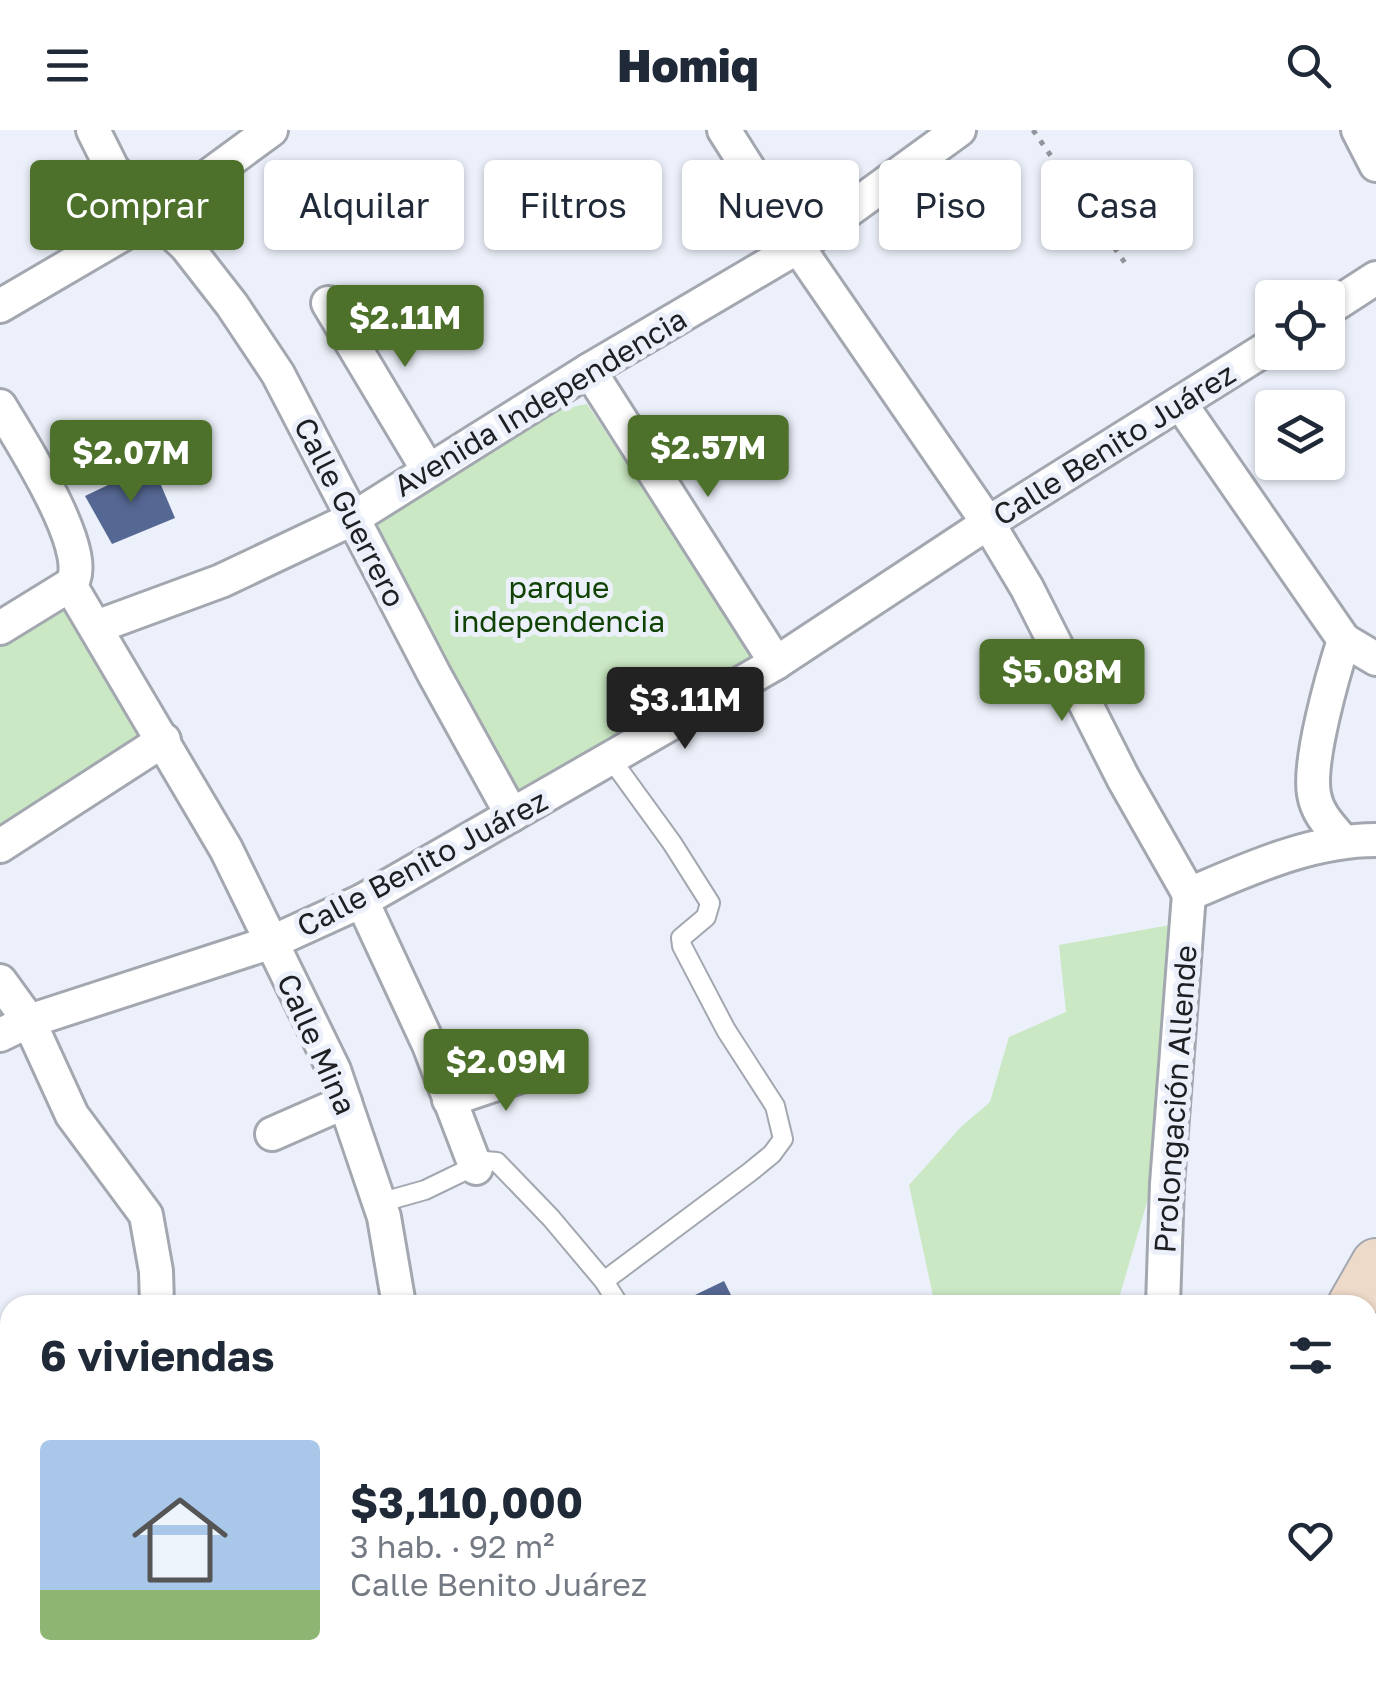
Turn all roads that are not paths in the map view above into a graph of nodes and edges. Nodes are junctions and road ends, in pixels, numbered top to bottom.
1 (92, 130) edge
2 (271, 130) edge
3 (724, 130) edge
4 (958, 130) edge
5 (1358, 130) edge
6 (108, 160) edge
7 (230, 160) edge
8 (743, 160) edge
9 (1376, 165) edge
10 (859, 202) edge
11 (96, 250) edge
12 (189, 250) edge
13 (793, 250) edge
14 (800, 250) edge
15 (1376, 278) edge
16 (1345, 298) edge
17 (328, 303) dead end
18 (0, 306) edge
19 (1255, 355) edge
20 (588, 370) junction
21 (1180, 402) junction
22 (0, 406) edge
23 (428, 470) junction
24 (352, 519) junction
25 (988, 523) junction
26 (70, 585) junction
27 (96, 627) junction
28 (0, 628) edge
29 (1344, 640) junction
30 (1376, 659) edge
31 (776, 663) junction
32 (165, 743) junction
33 (611, 759) junction
34 (512, 815) junction
35 (1342, 840) junction
36 (1376, 840) edge
37 (0, 846) edge
38 (1189, 894) junction
39 (362, 901) junction
40 (272, 942) junction
41 (0, 981) edge
42 (14, 1028) edge
43 (544, 1068) dead end
44 (449, 1100) junction
45 (344, 1102) junction
46 (272, 1134) dead end
47 (476, 1168) junction
48 (379, 1202) junction
49 (1376, 1263) edge
50 (604, 1281) junction
51 (157, 1295) edge
52 (396, 1295) edge
53 (613, 1295) edge
54 (1162, 1295) edge
55 (1358, 1295) edge

1 - 6 street, Calle Guerrero
2 - 7 street
3 - 8 street
4 - 10 street, Avenida Independencia
5 - 9 street
11 - 18 street
12 - 24 street, Calle Guerrero
13 - 20 street, Avenida Independencia
14 - 25 street
15 - 16 street
17 - 23 street
19 - 21 street, Calle Benito Juárez
20 - 23 street, Avenida Independencia
20 - 31 street
21 - 25 street, Calle Benito Juárez
21 - 29 street
22 - 26 street
23 - 24 street, Avenida Independencia
24 - 27 street, Avenida Independencia
24 - 34 street, Calle Guerrero
25 - 31 street, Calle Benito Juárez
25 - 38 street
26 - 27 street, Calle Mina
26 - 28 street
27 - 32 street, Calle Mina
29 - 30 street
29 - 35 street
31 - 33 street, Calle Benito Juárez
32 - 37 street
32 - 40 street, Calle Mina
33 - 34 street, Calle Benito Juárez
33 - 50 lane
34 - 39 street, Calle Benito Juárez
35 - 36 street
35 - 38 street
38 - 54 street, Prolongación Allende
39 - 40 street, Calle Benito Juárez
39 - 44 street
40 - 42 street, Calle Benito Juárez
40 - 45 street, Calle Mina
41 - 42 street
42 - 51 street
43 - 44 street
44 - 47 street
45 - 46 street
45 - 48 street, Calle Mina
47 - 48 lane
47 - 50 lane
48 - 52 street, Calle Mina
49 - 55 main road
50 - 53 lane

